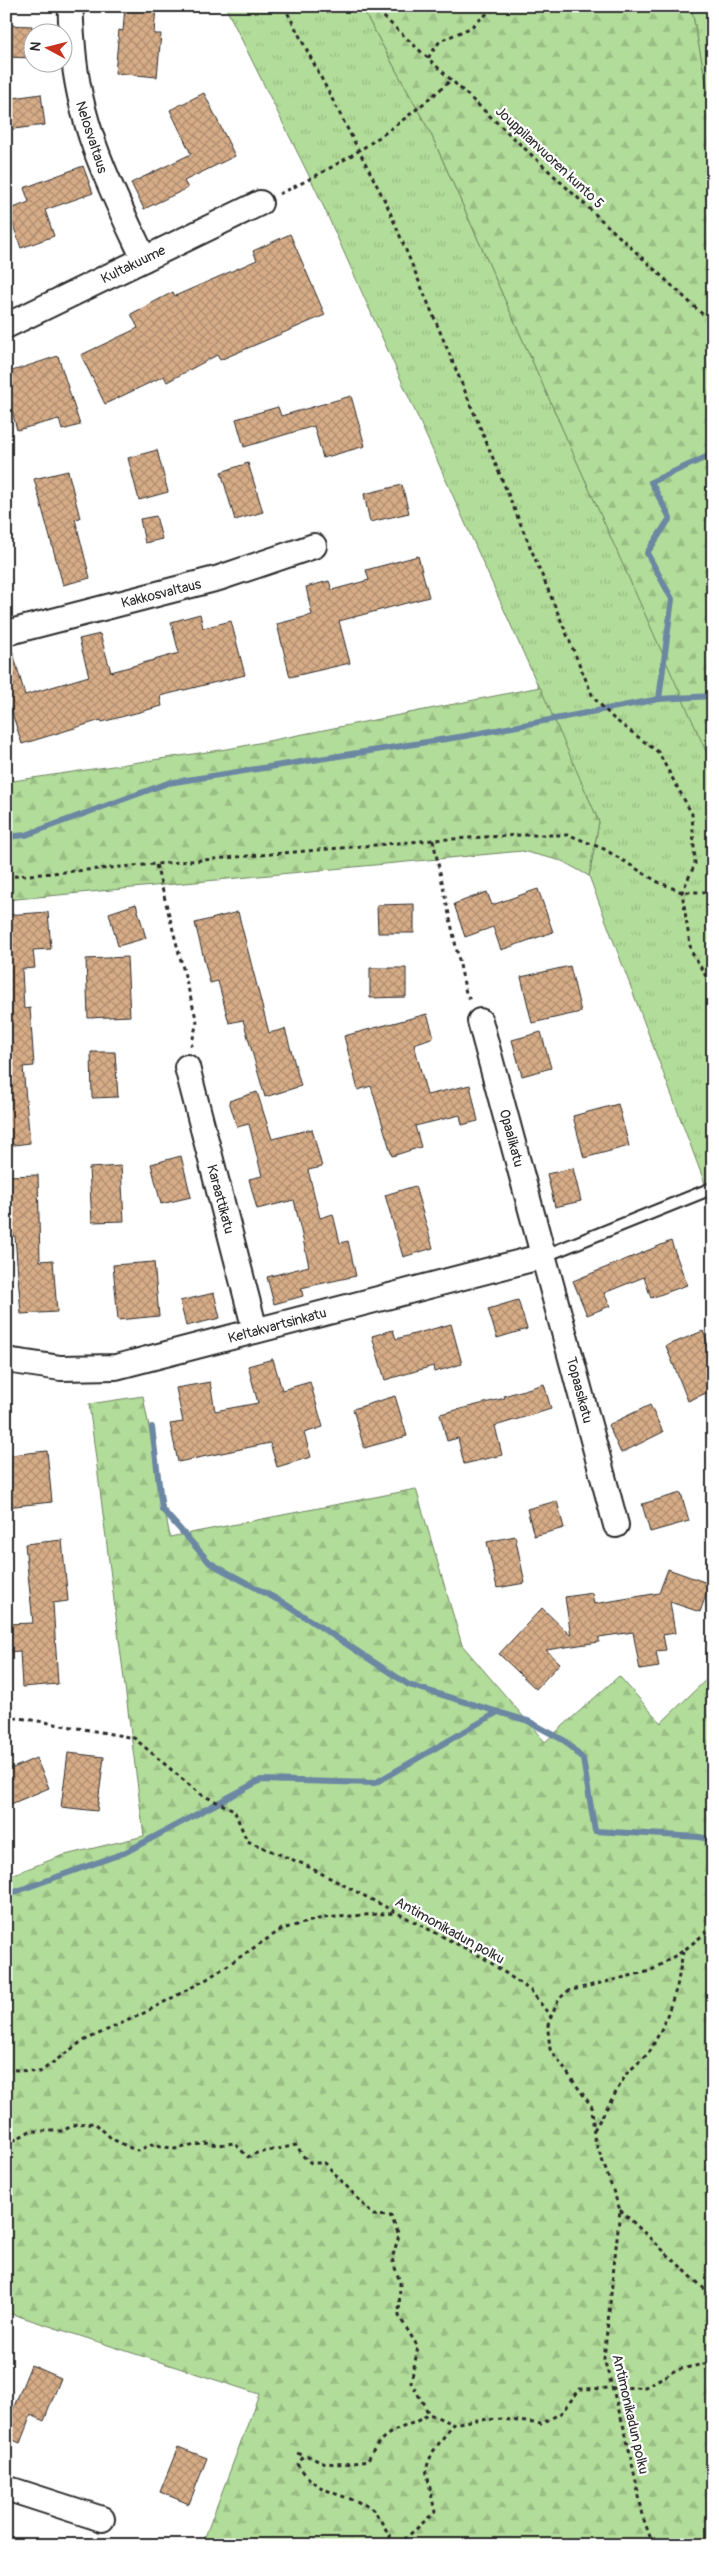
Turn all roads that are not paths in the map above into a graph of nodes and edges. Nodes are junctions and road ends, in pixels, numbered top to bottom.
1 (71, 6) edge
2 (260, 203) road end
3 (144, 259) junction
4 (6, 326) edge
5 (314, 546) dead end
6 (6, 632) edge
7 (480, 1020) road end
8 (187, 1067) road end
9 (713, 1188) edge
10 (544, 1256) junction
11 (255, 1330) junction
12 (6, 1360) edge
13 (616, 1525) dead end
14 (6, 2488) edge
15 (102, 2519) dead end

1 - 3 street, Nelosvaltaus
2 - 3 street, Kultakuume
3 - 4 street, Kultakuume
5 - 6 street, Kakkosvaltaus
7 - 10 street, Opaalikatu
8 - 11 street, Karaattikatu
9 - 10 lane
10 - 11 street, Keltakvartsinkatu
10 - 13 street, Topaasikatu
11 - 12 street, Keltakvartsinkatu
14 - 15 street

